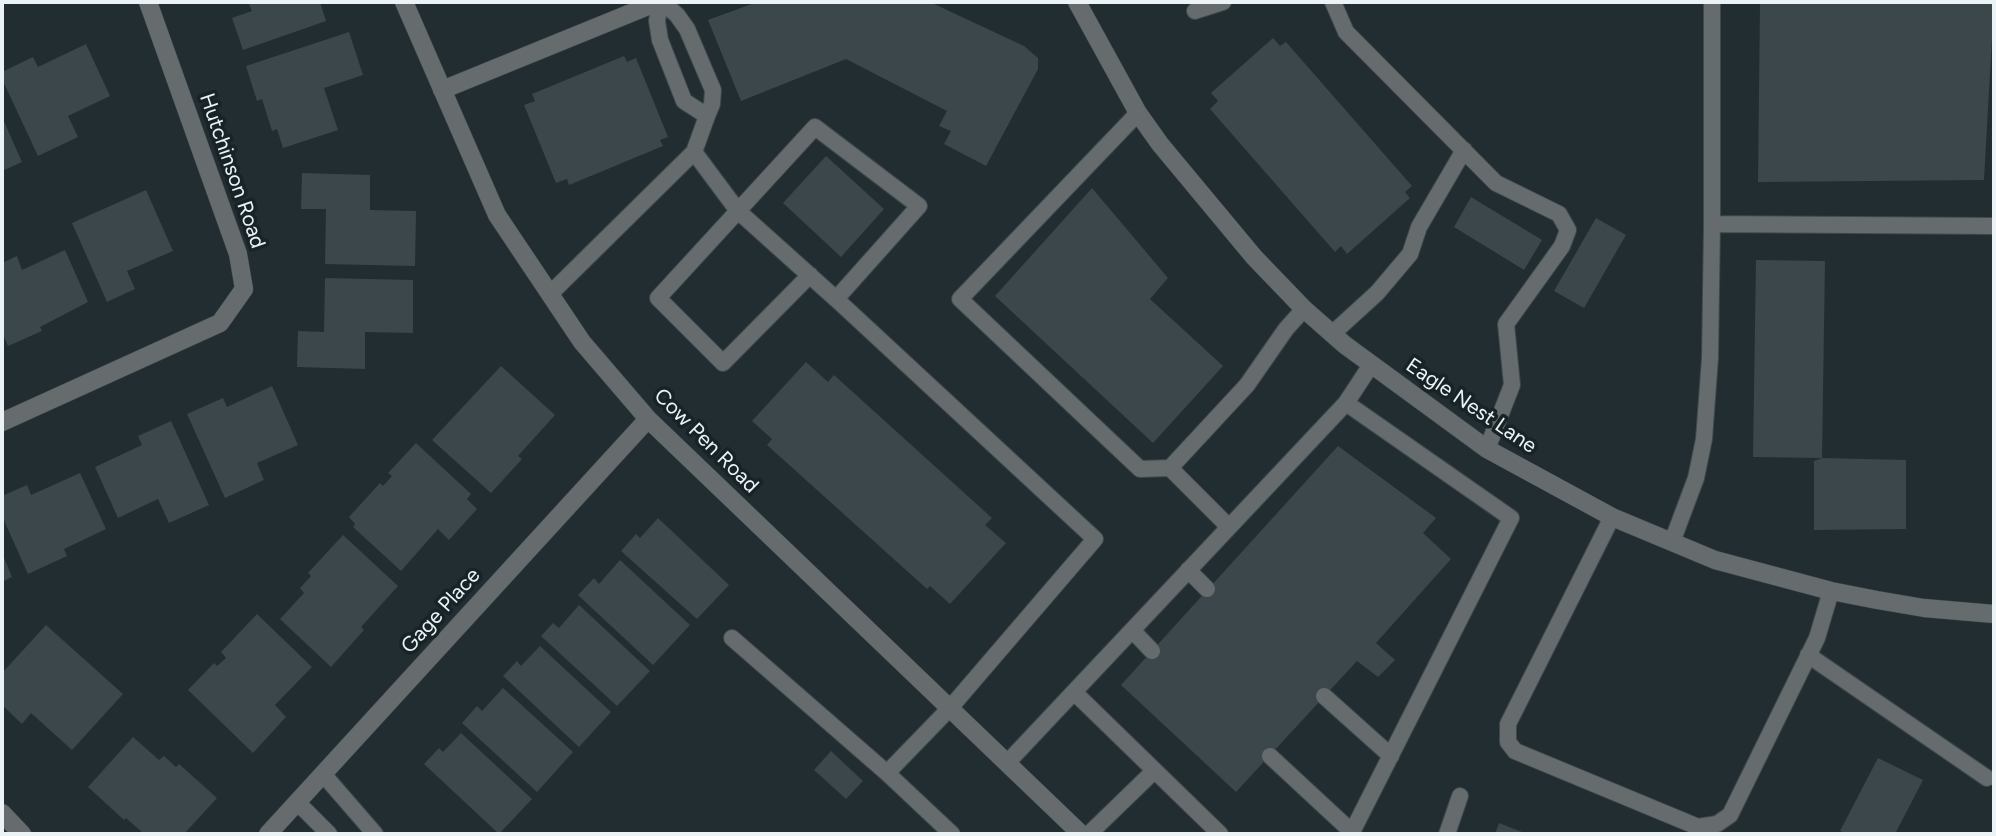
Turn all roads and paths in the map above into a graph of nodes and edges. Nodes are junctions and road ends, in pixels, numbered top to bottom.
1 (148, 2) edge
2 (404, 2) edge
3 (656, 2) edge
4 (1077, 2) edge
5 (1223, 2) edge
6 (1333, 2) edge
7 (1712, 2) edge
8 (1195, 11) dead end
9 (442, 90) junction
10 (1138, 113) junction
11 (707, 116) junction
12 (1464, 150) junction
13 (694, 152) junction
14 (737, 211) junction
15 (1712, 224) junction
16 (1994, 226) edge
17 (810, 275) junction
18 (550, 294) junction
19 (836, 299) junction
20 (1304, 309) junction
21 (1332, 334) junction
22 (1371, 365) junction
23 (1346, 403) junction
24 (648, 419) junction
25 (2, 422) edge
26 (1487, 449) junction
27 (1170, 468) junction
28 (1612, 517) junction
29 (1229, 527) junction
30 (1672, 542) junction
31 (1188, 570) junction
32 (1208, 589) dead end
33 (1831, 591) junction
34 (1994, 614) edge
35 (1132, 630) junction
36 (732, 638) dead end
37 (1152, 651) dead end
38 (1808, 655) junction
39 (1073, 692) junction
40 (1324, 696) dead end
41 (950, 708) junction
42 (1269, 756) dead end
43 (1391, 756) junction
44 (1007, 763) junction
45 (1154, 771) junction
46 (887, 773) junction
47 (323, 774) junction
48 (1987, 778) dead end
49 (1461, 796) dead end
50 (297, 802) junction
51 (2, 813) edge
52 (1352, 833) edge
53 (22, 834) edge
54 (268, 834) edge
55 (329, 834) edge
56 (375, 834) edge
57 (952, 834) edge
58 (1081, 834) edge
59 (1089, 834) edge
60 (1220, 834) edge
61 (1447, 834) edge

1 - 25 street, Hutchinson Road
2 - 9 street, Cow Pen Road
3 - 9 street
3 - 11 lane
3 - 11 lane
4 - 10 street, Eagle Nest Lane
5 - 8 lane
6 - 12 lane
7 - 15 lane
9 - 18 street, Cow Pen Road
10 - 20 street, Eagle Nest Lane
10 - 27 lane
11 - 13 lane
12 - 21 lane
12 - 26 lane
13 - 14 lane
13 - 18 lane
14 - 17 lane
14 - 17 lane
14 - 19 lane
15 - 16 lane
15 - 30 lane
17 - 19 lane
18 - 24 street, Cow Pen Road
19 - 41 lane
20 - 21 street, Eagle Nest Lane
20 - 27 lane
21 - 22 street, Eagle Nest Lane
22 - 23 lane
22 - 26 street, Eagle Nest Lane
23 - 29 lane
23 - 43 lane
24 - 41 street, Cow Pen Road
24 - 47 street, Gage Place
26 - 28 street, Eagle Nest Lane
27 - 29 lane
28 - 30 street, Eagle Nest Lane
28 - 38 lane
29 - 31 lane
30 - 33 street, Eagle Nest Lane
31 - 32 lane
31 - 35 lane
33 - 34 street, Eagle Nest Lane
33 - 38 lane
35 - 37 lane
35 - 39 lane
36 - 46 lane
38 - 48 lane
39 - 44 lane
39 - 45 lane
40 - 43 lane
41 - 44 street, Cow Pen Road
41 - 46 lane
42 - 52 lane
43 - 52 lane
44 - 58 street, Cow Pen Road
45 - 59 lane
45 - 60 lane
46 - 57 lane
47 - 50 street, Gage Place
47 - 56 lane
49 - 61 lane
50 - 54 street, Gage Place
50 - 55 lane
51 - 53 street

